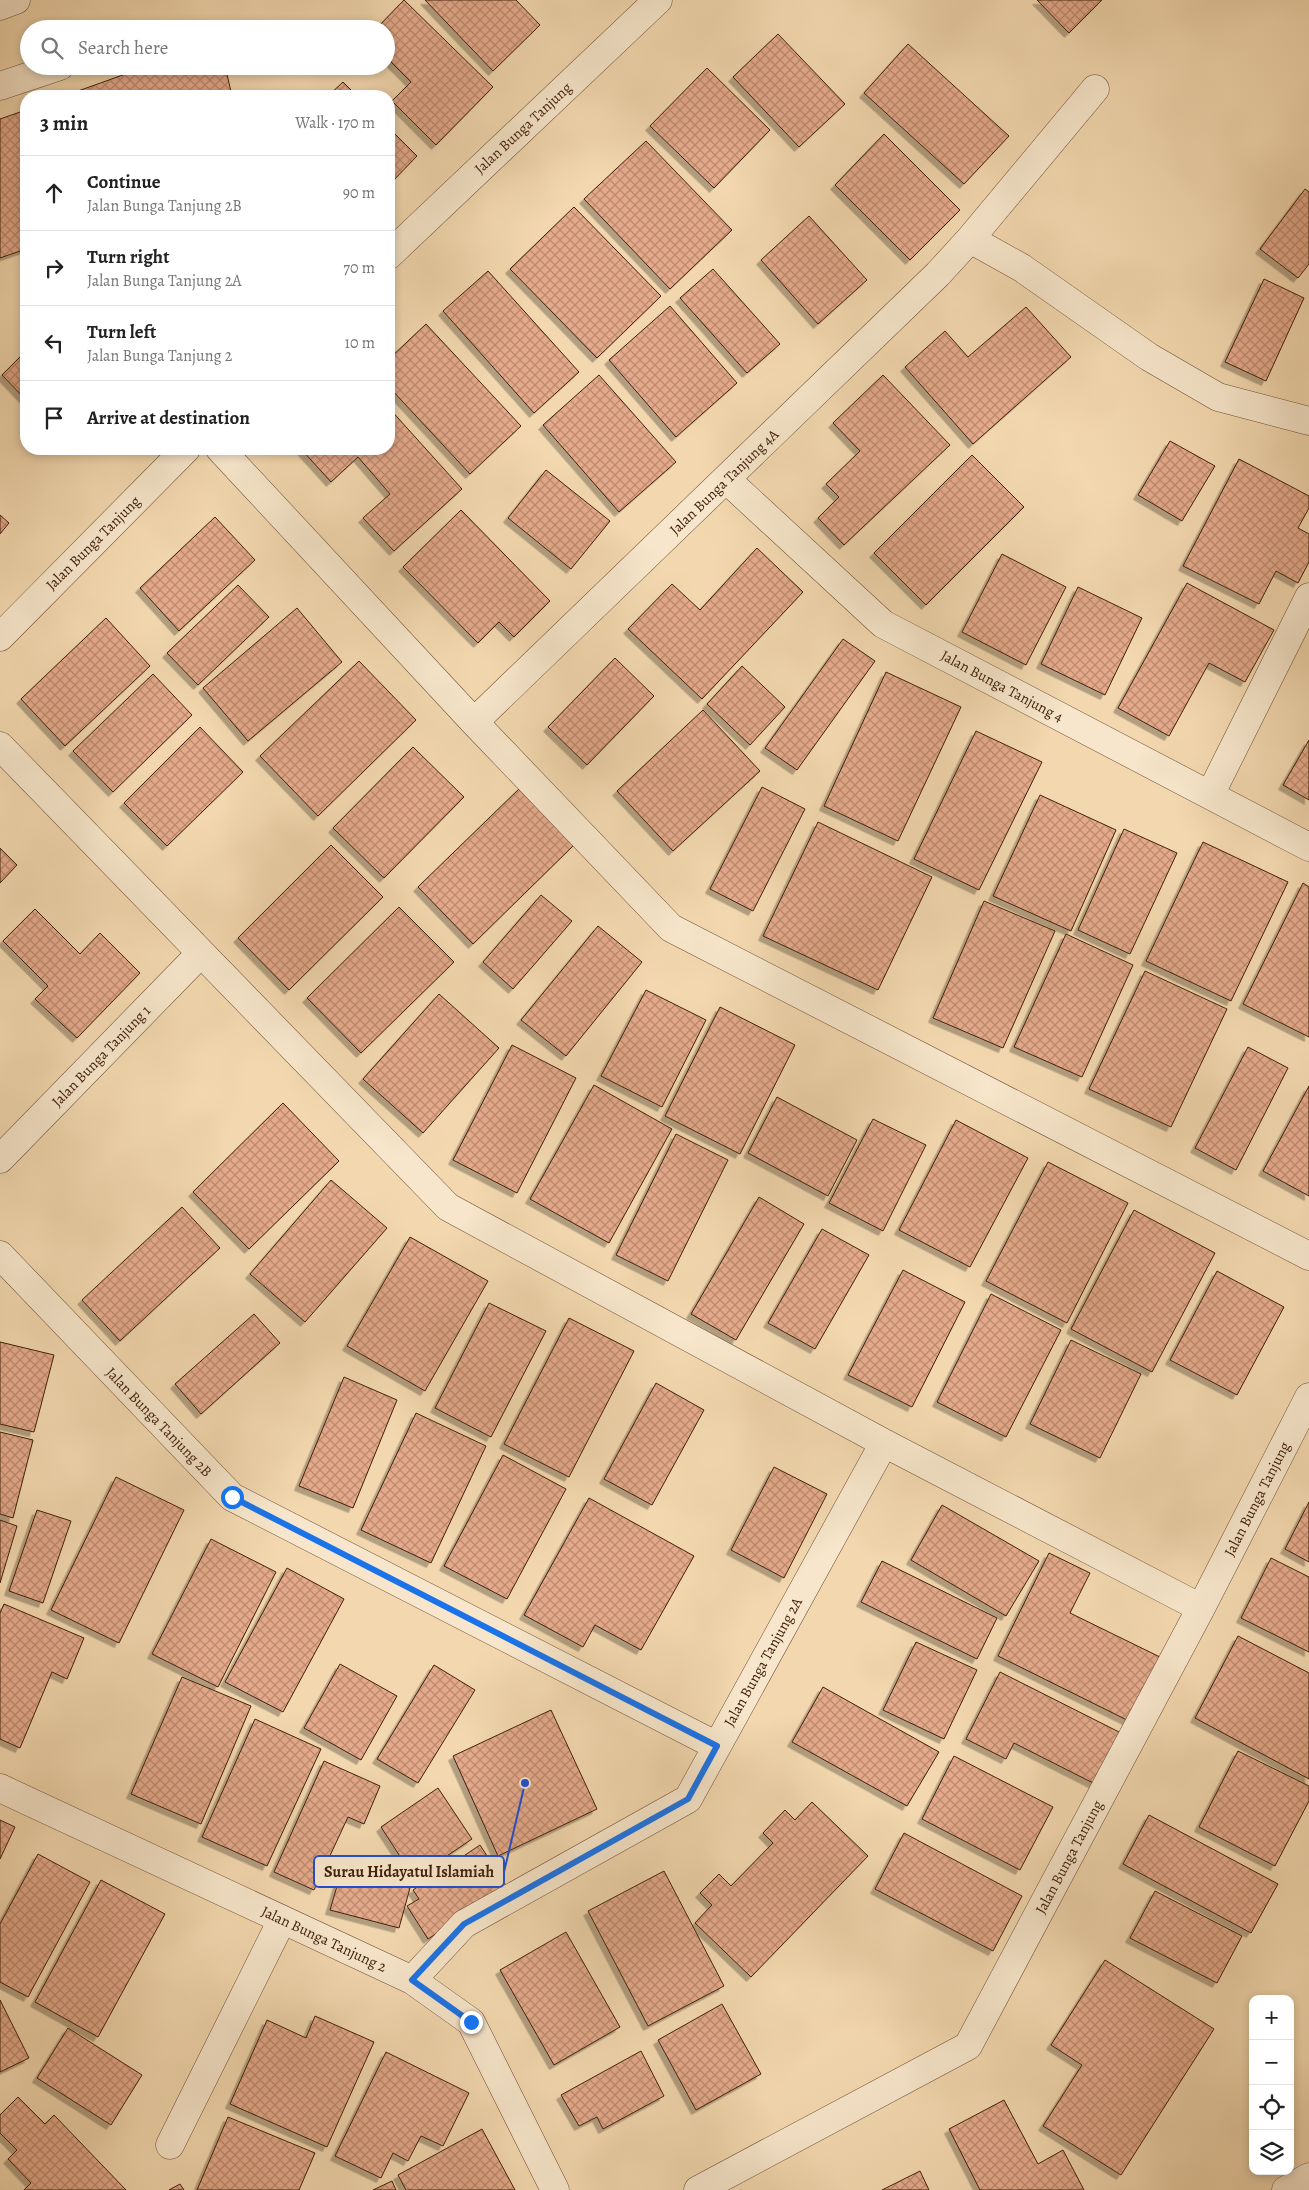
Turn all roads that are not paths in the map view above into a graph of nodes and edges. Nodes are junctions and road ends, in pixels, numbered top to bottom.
1 (16, 0) edge
2 (658, 0) edge
3 (0, 6) edge
4 (33, 75) edge
5 (0, 86) edge
6 (1095, 89) dead end
7 (970, 239) junction
8 (395, 249) edge
9 (1309, 421) edge
10 (180, 455) edge
11 (226, 455) edge
12 (727, 480) junction
13 (1309, 597) edge
14 (0, 637) edge
15 (474, 722) junction
16 (0, 746) edge
17 (1210, 795) junction
18 (1309, 847) edge
19 (201, 953) junction
20 (0, 1159) edge
21 (0, 1255) edge
22 (1309, 1256) edge
23 (1309, 1396) edge
24 (884, 1443) junction
25 (1201, 1608) junction
26 (717, 1746) junction
27 (0, 1788) edge
28 (282, 1920) junction
29 (412, 1980) junction
30 (170, 2145) dead end
31 (1309, 2177) edge
32 (555, 2190) edge
33 (698, 2190) edge
34 (1286, 2190) edge

1 - 3 street
2 - 8 street, Jalan Bunga Tanjung
4 - 5 street
6 - 7 street, Jalan Bunga Tanjung 4A
7 - 9 street
7 - 12 street, Jalan Bunga Tanjung 4A
10 - 14 street, Jalan Bunga Tanjung
11 - 15 street
12 - 15 street, Jalan Bunga Tanjung 4A
12 - 17 street, Jalan Bunga Tanjung 4
13 - 17 street
15 - 22 street
16 - 19 street
17 - 18 street, Jalan Bunga Tanjung 4
19 - 20 street, Jalan Bunga Tanjung 1
19 - 24 street
21 - 26 street, Jalan Bunga Tanjung 2B
23 - 25 street, Jalan Bunga Tanjung
24 - 25 street
24 - 26 street, Jalan Bunga Tanjung 2A
25 - 33 street, Jalan Bunga Tanjung
26 - 29 street, Jalan Bunga Tanjung 2A
27 - 28 street, Jalan Bunga Tanjung 2
28 - 29 street, Jalan Bunga Tanjung 2
28 - 30 street
29 - 32 street, Jalan Bunga Tanjung 2
31 - 34 street

